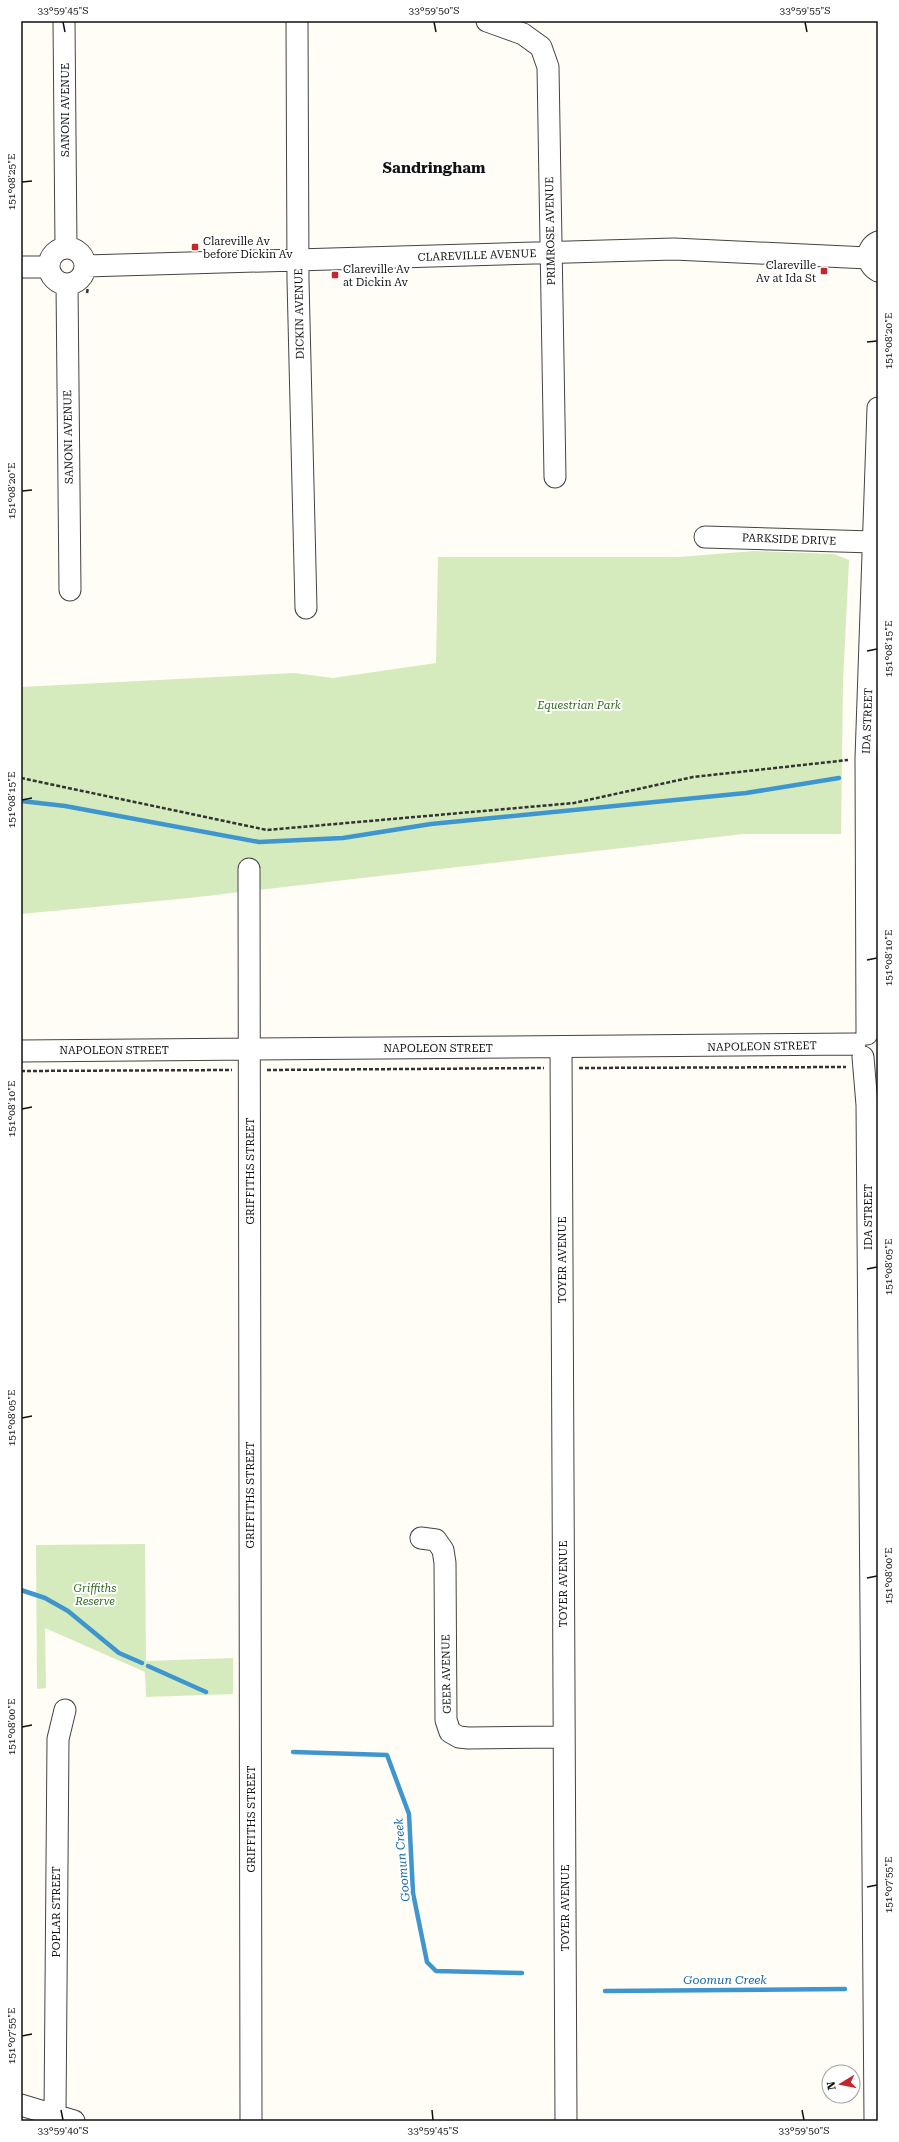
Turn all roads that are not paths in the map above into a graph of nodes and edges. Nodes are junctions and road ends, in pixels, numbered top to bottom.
1 (64, 21) edge
2 (297, 21) edge
3 (487, 21) edge
4 (66, 248) junction
5 (551, 253) junction
6 (875, 257) edge
7 (298, 260) junction
8 (86, 266) junction
9 (21, 267) edge
10 (49, 267) junction
11 (67, 284) junction
12 (878, 408) edge
13 (554, 477) dead end
14 (705, 536) dead end
15 (873, 542) junction
16 (70, 590) dead end
17 (306, 608) dead end
18 (249, 869) dead end
19 (561, 1048) junction
20 (865, 1049) edge
21 (21, 1051) edge
22 (250, 1060) junction
23 (421, 1538) dead end
24 (65, 1710) dead end
25 (564, 1738) junction
26 (21, 2105) edge
27 (65, 2118) edge
28 (251, 2121) edge
29 (566, 2121) edge
30 (875, 2121) edge

1 - 4 street, SANONI AVENUE
2 - 7 street, DICKIN AVENUE
3 - 5 street, PRIMROSE AVENUE
4 - 8 street
4 - 10 street
5 - 6 street, CLAREVILLE AVENUE
5 - 7 street, CLAREVILLE AVENUE
5 - 13 street, PRIMROSE AVENUE
7 - 8 street, CLAREVILLE AVENUE
7 - 17 street, DICKIN AVENUE
8 - 11 street
9 - 10 street
10 - 11 street
11 - 16 street, SANONI AVENUE
12 - 15 street, IDA STREET
14 - 15 street, PARKSIDE DRIVE
15 - 20 street, IDA STREET
18 - 22 street, GRIFFITHS STREET
19 - 20 street, NAPOLEON STREET
19 - 22 street, NAPOLEON STREET
19 - 25 street, TOYER AVENUE
20 - 30 street, IDA STREET
21 - 22 street, NAPOLEON STREET
22 - 28 street, GRIFFITHS STREET
23 - 25 street, GEER AVENUE
24 - 27 street, POPLAR STREET
25 - 29 street, TOYER AVENUE
26 - 27 street

